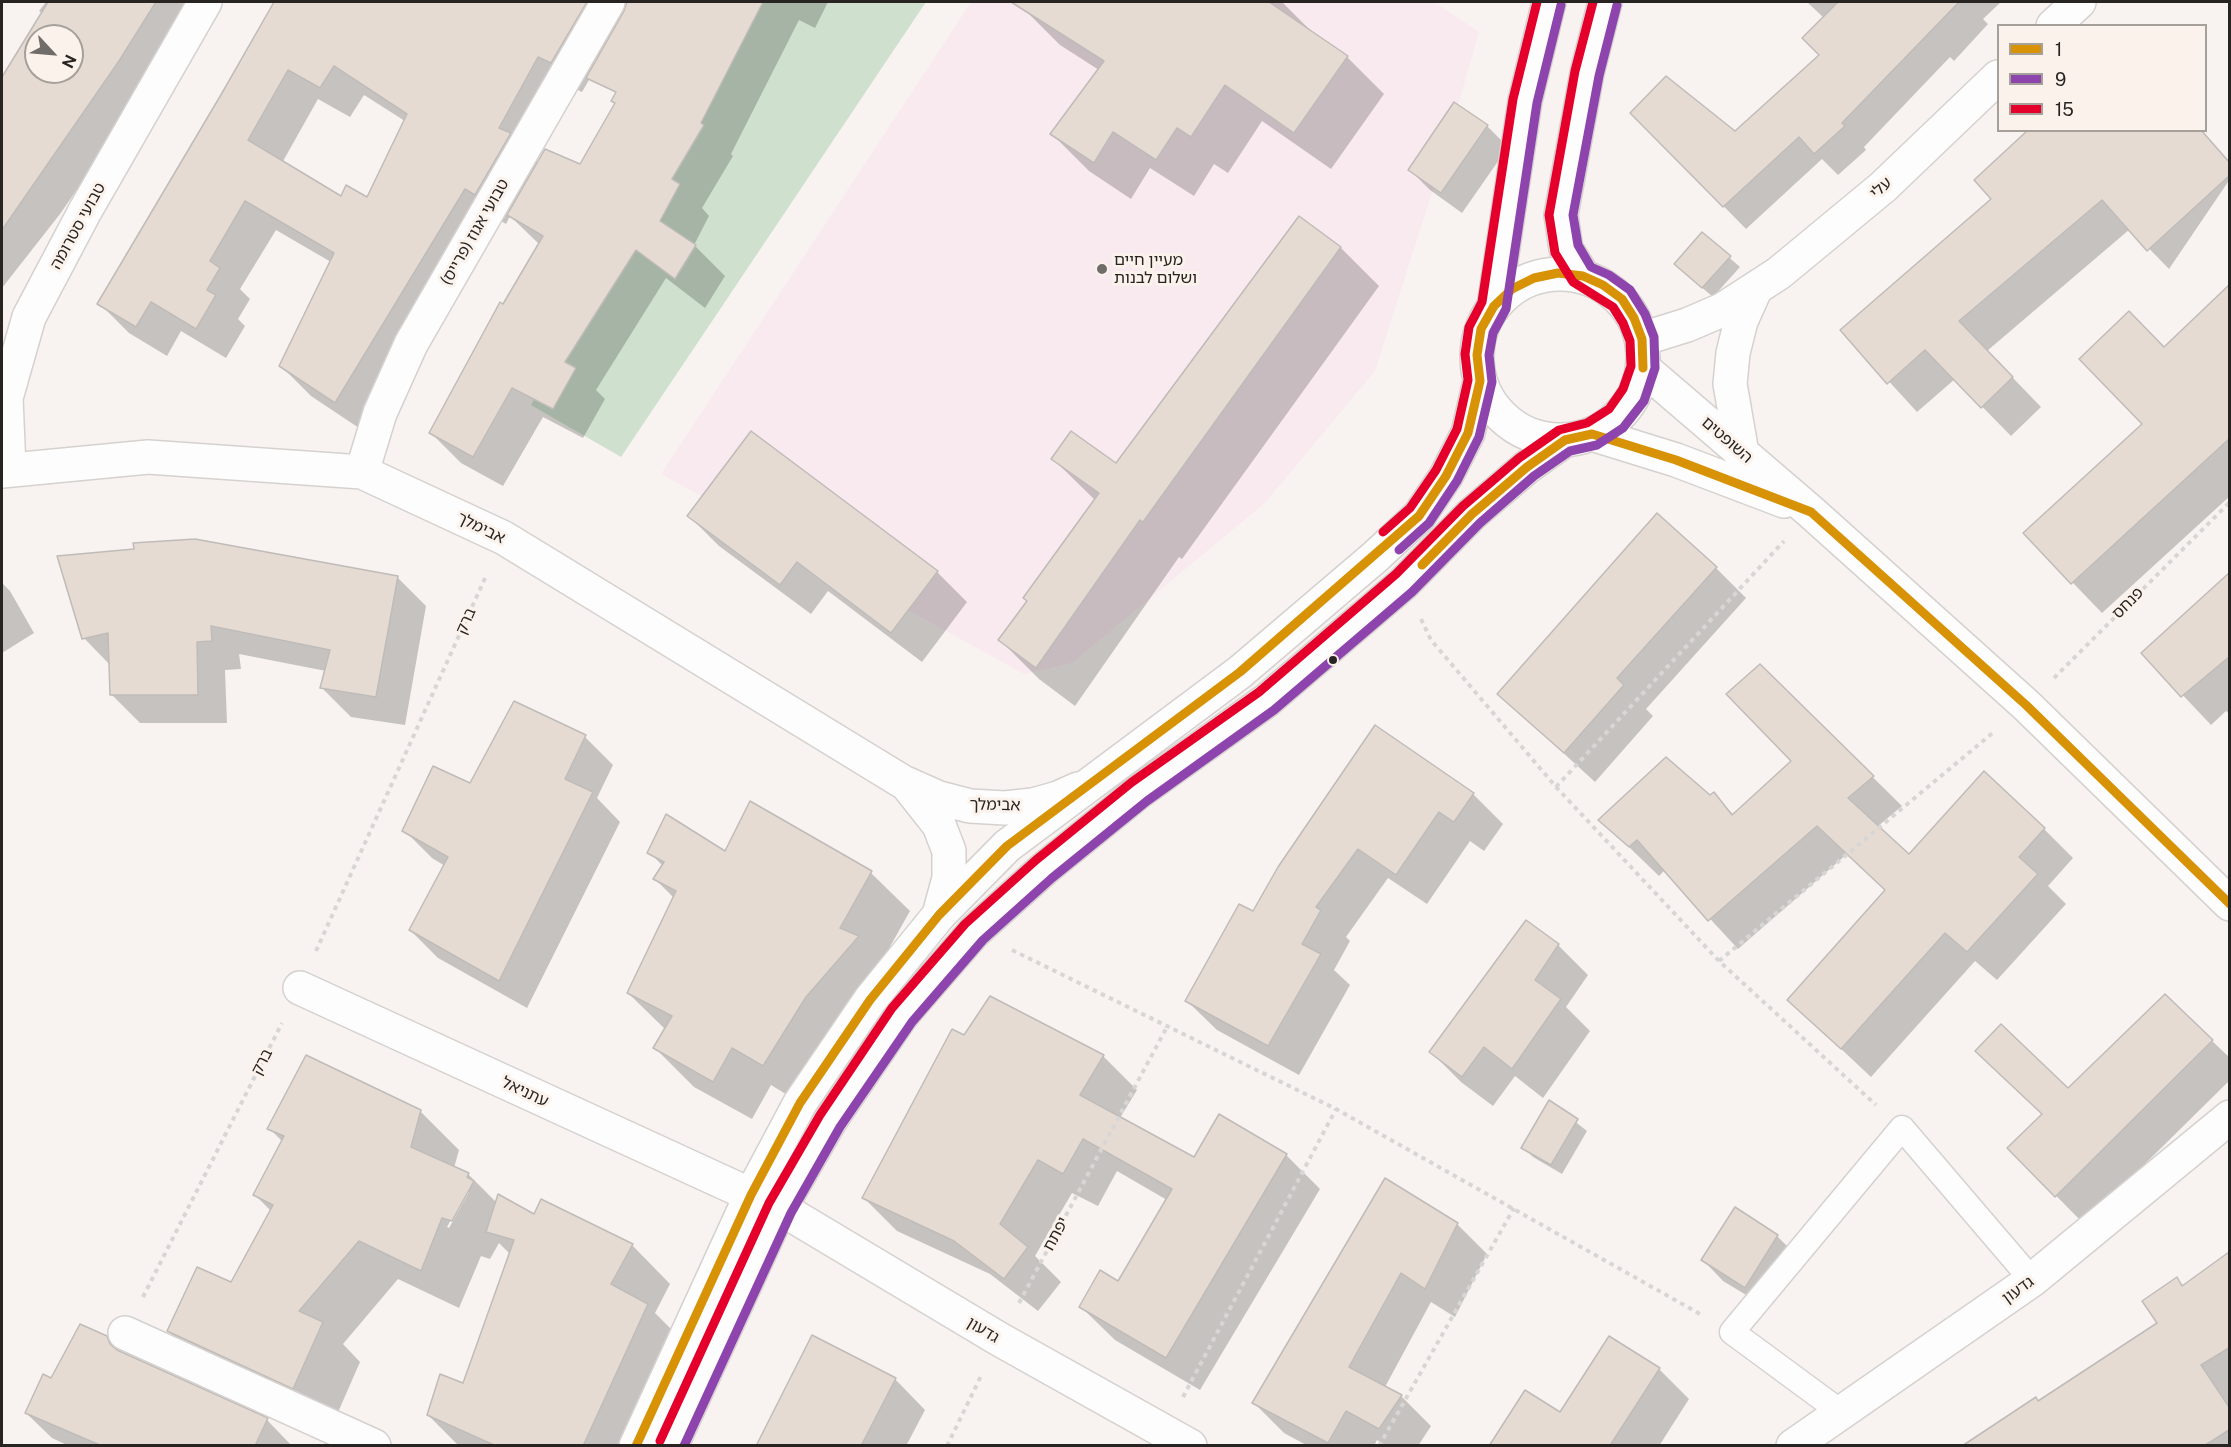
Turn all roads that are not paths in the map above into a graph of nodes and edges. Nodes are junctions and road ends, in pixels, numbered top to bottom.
1 (205, 2) edge
2 (608, 2) edge
3 (1550, 2) edge
4 (1605, 2) edge
5 (2079, 2) edge
6 (2055, 24) edge
7 (1997, 78) edge
8 (1582, 276) junction
9 (1755, 290) junction
10 (1494, 306) junction
11 (1642, 354) junction
12 (1480, 381) junction
13 (1578, 437) junction
14 (1742, 453) junction
15 (5, 469) edge
16 (362, 472) junction
17 (1811, 512) junction
18 (903, 782) junction
19 (1088, 784) junction
20 (2229, 904) edge
21 (939, 915) junction
22 (300, 988) road end
23 (2229, 1117) edge
24 (751, 1195) junction
25 (780, 1208) junction
26 (2032, 1281) junction
27 (125, 1333) road end
28 (1842, 1413) junction
29 (1178, 1438) edge
30 (374, 1446) edge
31 (636, 1446) edge
32 (671, 1446) edge
33 (1793, 1446) edge

1 - 15 street, טבועי סטרומה
2 - 16 street, טבועי אגוז (פרייס)
3 - 10 street
4 - 8 street
5 - 6 street
7 - 9 street, עלי
8 - 10 street
8 - 11 street
9 - 11 street, עלי
9 - 14 street, עלי
10 - 12 street
11 - 13 street
11 - 14 street, השופטים
12 - 13 street
12 - 19 street
13 - 17 street, השופטים
13 - 25 street
14 - 17 street, השופטים
15 - 16 street, אבימלך
16 - 18 street, אבימלך
17 - 20 street, השופטים
18 - 19 street, אבימלך
18 - 21 street, אבימלך
19 - 21 street
21 - 24 street
22 - 24 street, עתניאל
23 - 26 street, גדעון
24 - 31 street
25 - 29 street, גדעון
25 - 32 street
26 - 28 street, גדעון
26 - 28 lane
27 - 30 street
28 - 33 street, גדעון

